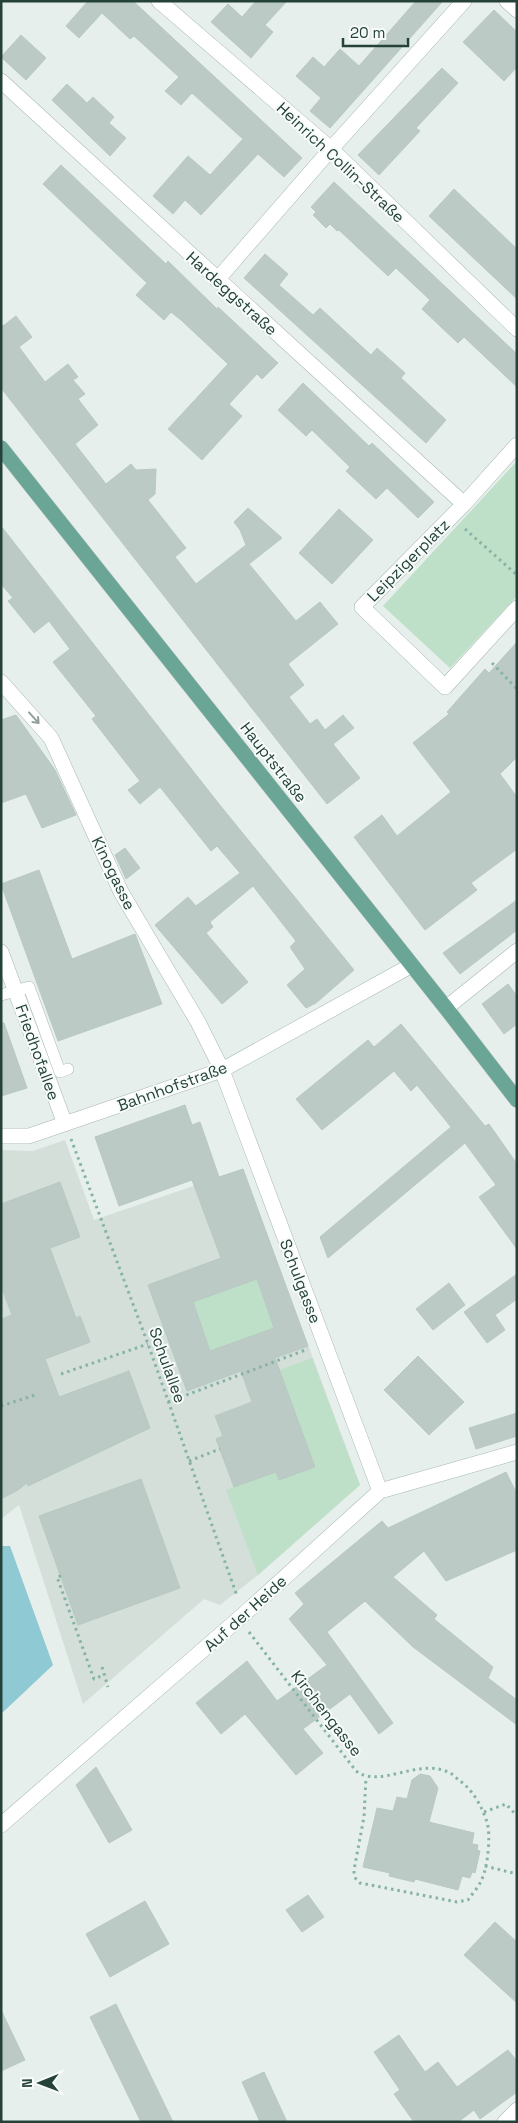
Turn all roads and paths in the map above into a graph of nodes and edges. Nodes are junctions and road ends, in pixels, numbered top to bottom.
1 (159, 1) edge
2 (464, 1) edge
3 (507, 1) edge
4 (517, 10) edge
5 (1, 81) edge
6 (331, 149) junction
7 (217, 280) junction
8 (517, 329) edge
9 (517, 444) edge
10 (2, 451) edge
11 (464, 504) junction
12 (452, 516) junction
13 (517, 575) edge
14 (517, 608) edge
15 (479, 650) junction
16 (1, 682) edge
17 (517, 689) edge
18 (517, 951) edge
19 (1, 952) edge
20 (412, 965) junction
21 (8, 993) edge
22 (446, 1008) junction
23 (68, 1069) dead end
24 (222, 1070) junction
25 (517, 1100) edge
26 (65, 1124) junction
27 (1, 1136) edge
28 (325, 1343) junction
29 (148, 1344) junction
30 (61, 1374) dead end
31 (38, 1394) dead end
32 (168, 1402) junction
33 (1, 1406) edge
34 (220, 1449) dead end
35 (517, 1452) edge
36 (189, 1461) junction
37 (380, 1491) junction
38 (61, 1576) dead end
39 (244, 1615) junction
40 (102, 1667) dead end
41 (104, 1675) junction
42 (108, 1686) dead end
43 (366, 1777) junction
44 (484, 1812) junction
45 (517, 1816) edge
46 (1, 1825) edge
47 (485, 1866) junction
48 (517, 1874) edge

1 - 6 street, Heinrich Collin-Straße
2 - 6 street
3 - 4 street
5 - 7 street, Hardeggstraße
6 - 7 street
6 - 8 street, Heinrich Collin-Straße
7 - 11 street, Hardeggstraße
9 - 11 street, Leipzigerplatz
10 - 20 main road, Hauptstraße
11 - 12 street, Leipzigerplatz
12 - 13 path
12 - 15 street, Leipzigerplatz
14 - 15 street, Leipzigerplatz
15 - 17 path
16 -> 24 street, Kinogasse
18 - 22 street
19 - 21 street, Friedhofallee
20 - 22 main road, Hauptstraße
20 - 24 street, Bahnhofstraße
21 - 23 lane
21 - 26 street, Friedhofallee
22 - 25 main road, Hauptstraße
24 - 26 street, Bahnhofstraße
24 - 28 street, Schulgasse
26 - 27 street, Bahnhofstraße
26 - 29 path, Schulallee
28 - 32 path
28 - 37 street, Schulgasse
29 - 30 path
29 - 32 path, Schulallee
31 - 33 path
32 - 36 path, Schulallee
34 - 36 path
35 - 37 street, Auf der Heide
36 - 39 path, Schulallee
37 - 39 street, Auf der Heide
38 - 41 path
39 - 43 path, Kirchengasse
39 - 46 street, Auf der Heide
40 - 41 path
41 - 42 path
43 - 44 path, Kirchengasse
43 - 47 path
44 - 45 path
44 - 47 path
47 - 48 path

